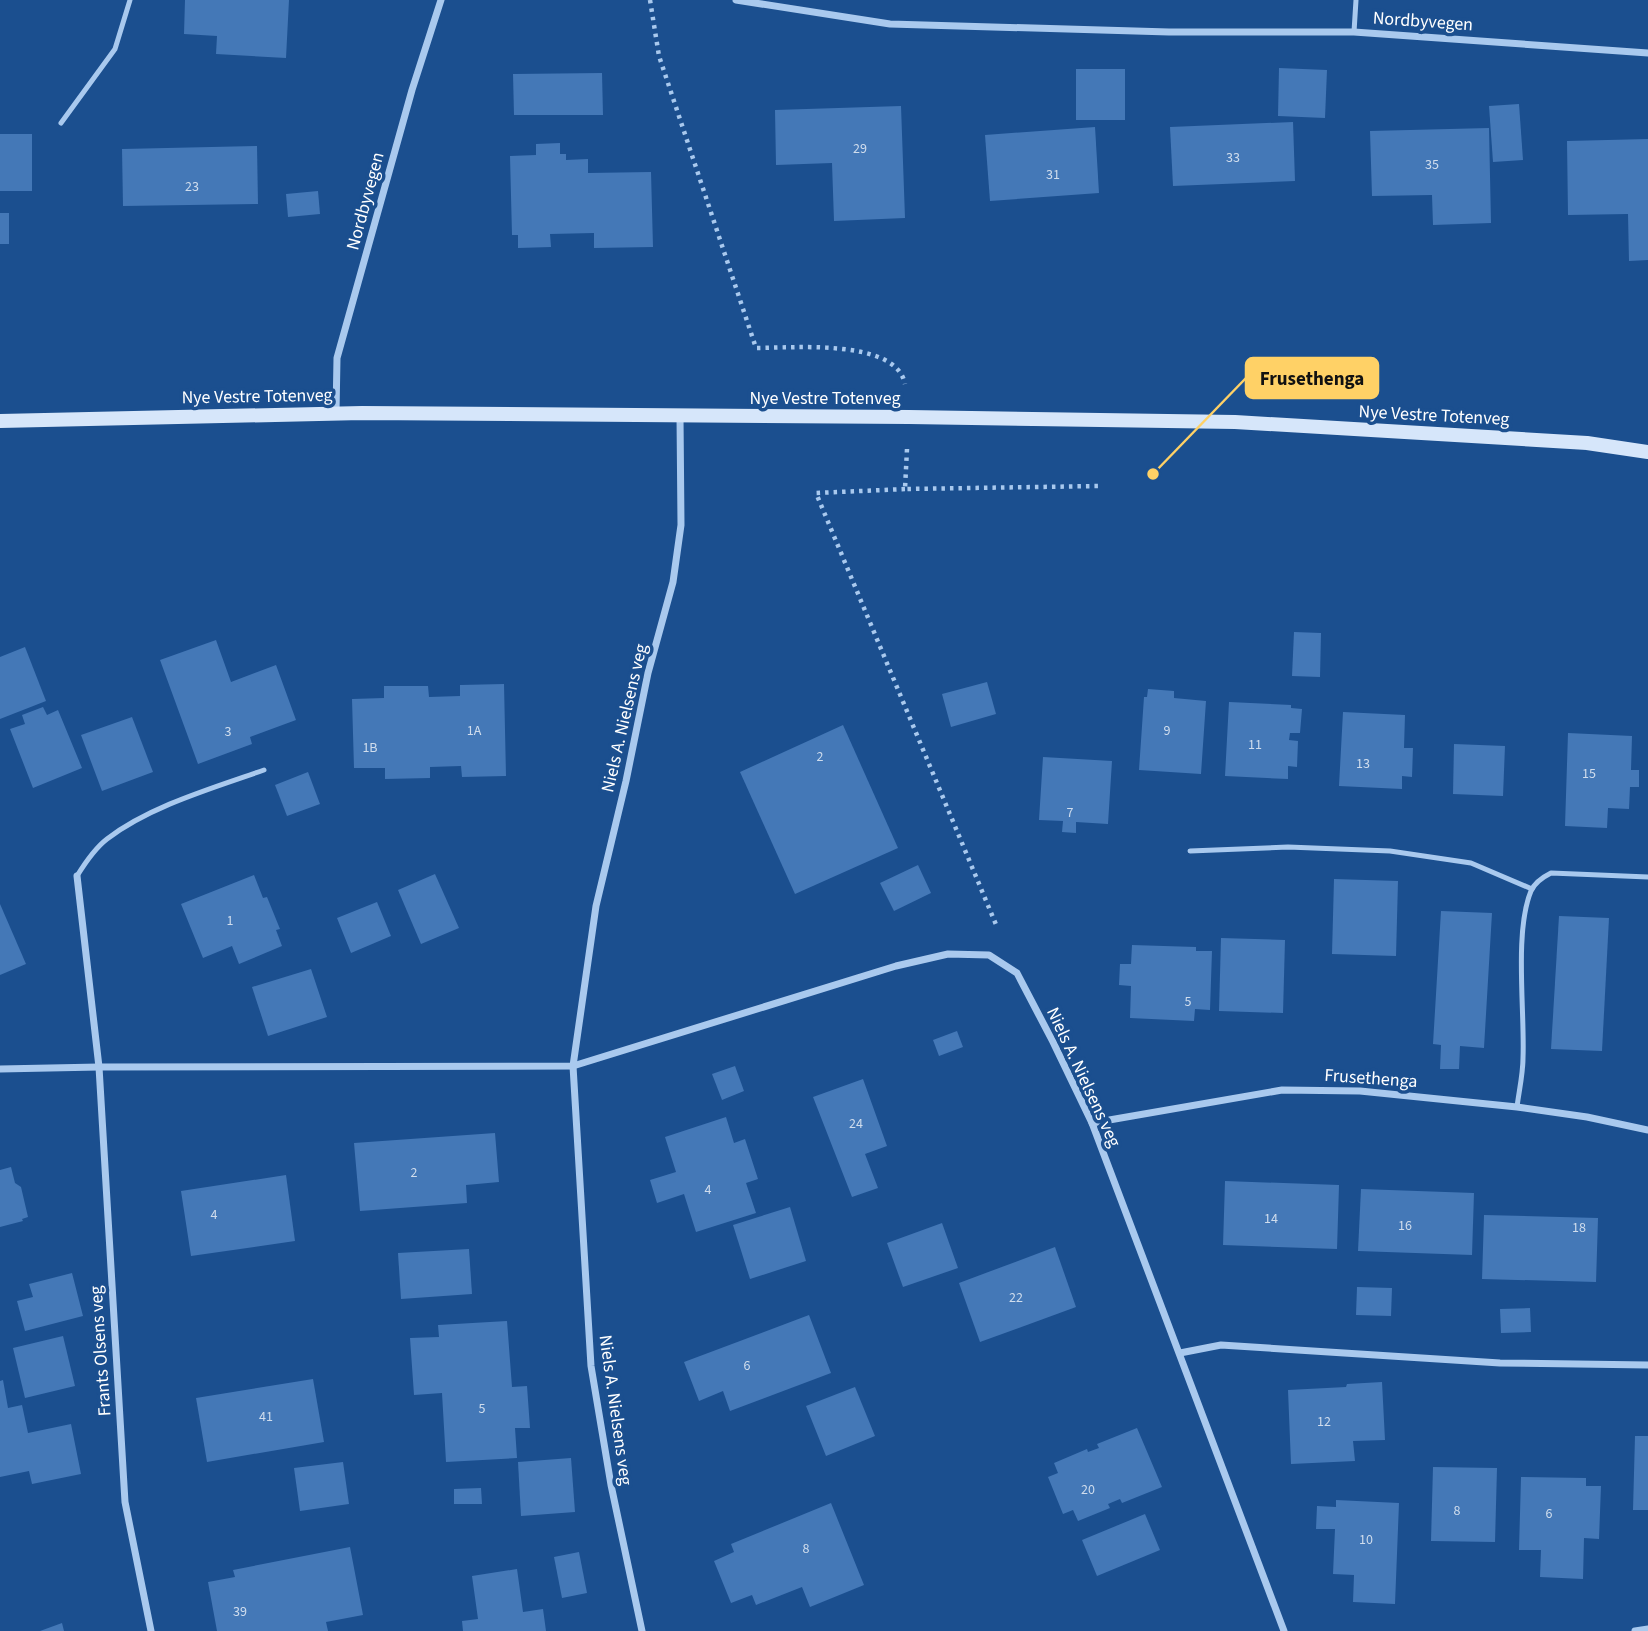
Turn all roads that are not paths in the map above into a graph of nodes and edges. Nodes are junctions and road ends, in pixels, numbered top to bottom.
1 (130, 0) edge
2 (441, 0) edge
3 (736, 0) edge
4 (1356, 0) edge
5 (1354, 32) junction
6 (1648, 53) edge
7 (61, 123) dead end
8 (336, 414) junction
9 (680, 416) junction
10 (0, 421) edge
11 (1648, 452) edge
12 (264, 770) dead end
13 (1190, 851) dead end
14 (76, 877) joint
15 (1648, 877) edge
16 (1532, 888) junction
17 (99, 1066) junction
18 (573, 1066) junction
19 (0, 1069) edge
20 (1517, 1107) junction
21 (1092, 1124) junction
22 (1648, 1130) edge
23 (1180, 1353) junction
24 (1648, 1365) edge
25 (1648, 1629) edge
26 (151, 1631) edge
27 (642, 1631) edge
28 (1284, 1631) edge
29 (1635, 1631) edge

1 - 7 lane
2 - 8 street, Nordbyvegen
3 - 5 street, Nordbyvegen
4 - 5 lane
5 - 6 street, Nordbyvegen
8 - 9 main road, Nye Vestre Totenveg
8 - 10 main road, Nye Vestre Totenveg
9 - 11 main road, Nye Vestre Totenveg
9 - 18 street, Niels A. Nielsens veg
12 - 14 lane, Frants Olsens veg
13 - 16 lane
14 - 17 street, Frants Olsens veg
15 - 16 lane
16 - 20 lane
17 - 18 street
17 - 19 street
17 - 26 street, Frants Olsens veg
18 - 21 street, Niels A. Nielsens veg
18 - 27 street, Niels A. Nielsens veg
20 - 21 street, Frusethenga
20 - 22 street, Frusethenga
21 - 23 street, Niels A. Nielsens veg
23 - 24 street
23 - 28 street, Niels A. Nielsens veg
25 - 29 street

